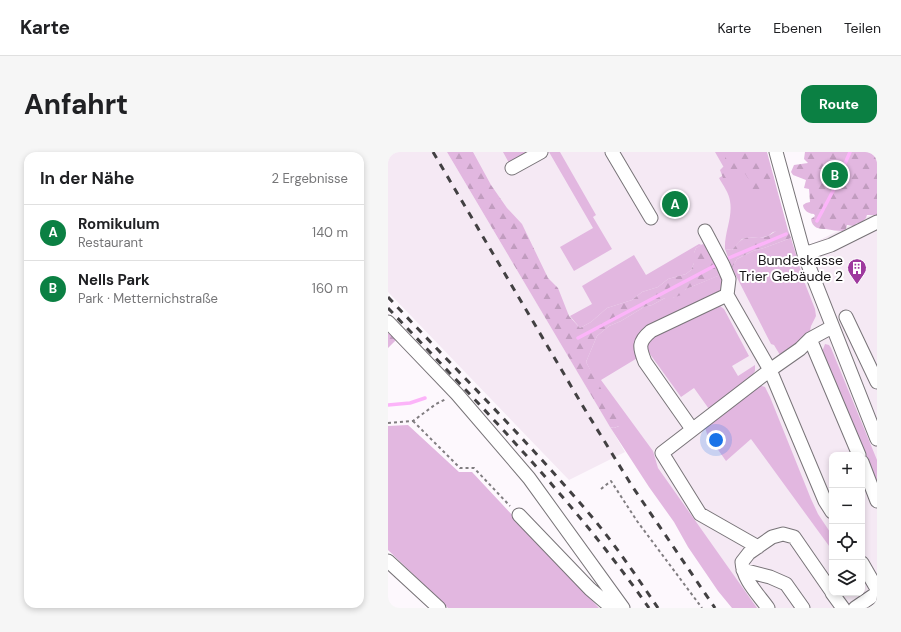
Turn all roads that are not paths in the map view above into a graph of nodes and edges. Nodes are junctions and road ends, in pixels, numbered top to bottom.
1 (541, 152) edge
2 (612, 152) edge
3 (776, 152) edge
4 (512, 168) dead end
5 (651, 218) dead end
6 (877, 222) edge
7 (705, 231) dead end
8 (804, 254) junction
9 (728, 295) junction
10 (846, 317) dead end
11 (388, 322) edge
12 (832, 327) junction
13 (810, 339) junction
14 (770, 370) junction
15 (877, 382) edge
16 (692, 430) junction
17 (877, 439) edge
18 (858, 452) edge
19 (865, 470) edge
20 (877, 501) edge
21 (829, 507) edge
22 (519, 515) road end
23 (758, 547) junction
24 (388, 561) edge
25 (865, 568) edge
26 (743, 570) junction
27 (829, 589) edge
28 (877, 589) edge
29 (877, 593) edge
30 (834, 596) edge
31 (439, 608) edge
32 (612, 608) edge
33 (623, 608) edge
34 (768, 608) edge
35 (803, 608) edge
36 (843, 608) edge
37 (855, 608) edge

1 - 4 street
2 - 5 street
3 - 8 street
6 - 8 street
7 - 9 street
8 - 12 street
9 - 14 street
9 - 16 street
10 - 15 street
11 - 33 street
12 - 13 street
12 - 17 street
13 - 14 street
13 - 18 street
14 - 16 street
14 - 21 street
16 - 23 street
19 - 20 street
22 - 32 street
23 - 26 street
23 - 27 street
24 - 31 street
25 - 28 street
26 - 34 street
26 - 35 street
29 - 37 street
30 - 36 street

